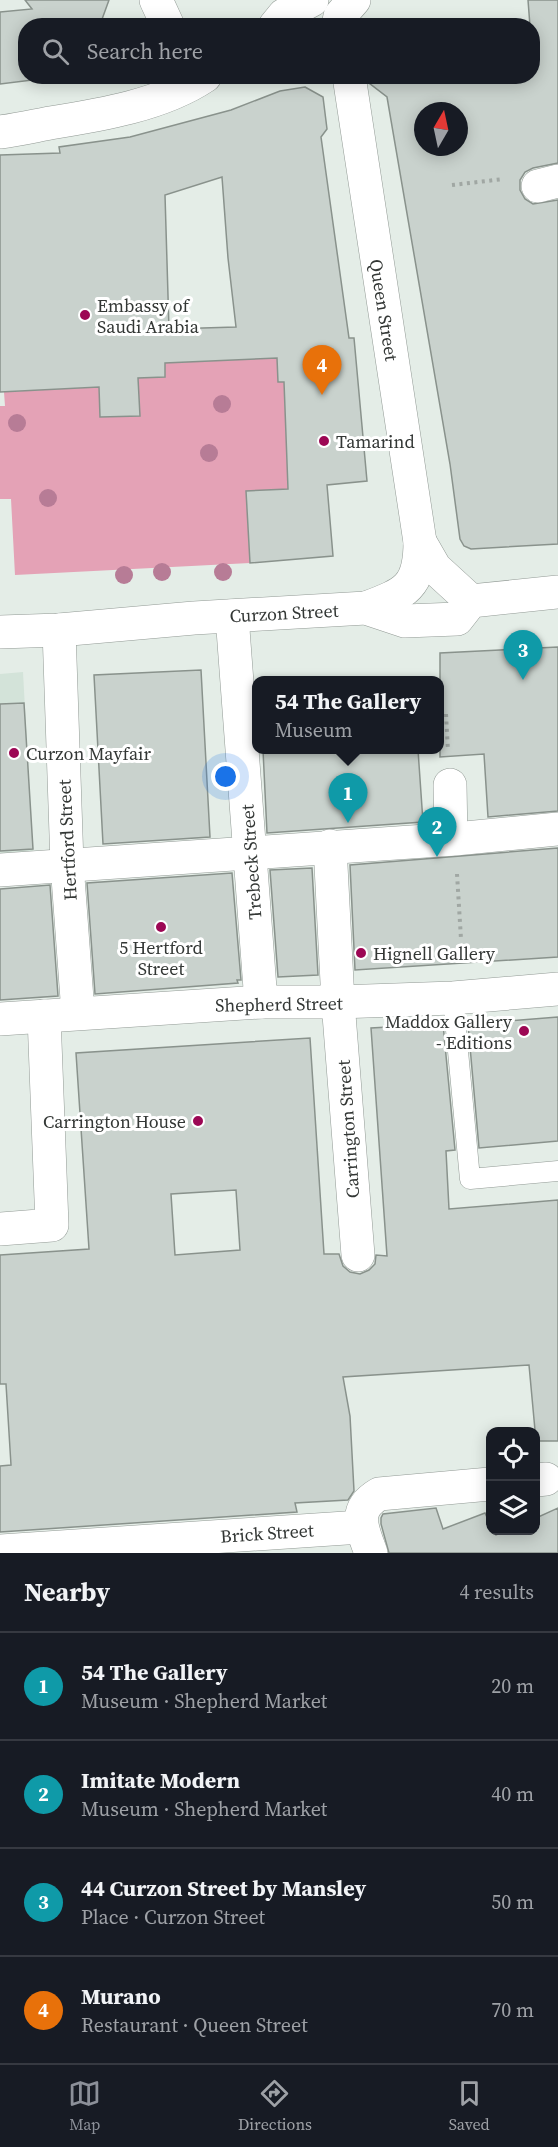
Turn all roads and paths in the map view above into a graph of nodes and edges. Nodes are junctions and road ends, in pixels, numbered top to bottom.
1 (156, 0) edge
2 (312, 0) edge
3 (354, 0) edge
4 (164, 18) edge
5 (282, 18) edge
6 (340, 18) edge
7 (186, 84) edge
8 (350, 84) edge
9 (0, 132) edge
10 (548, 184) edge
11 (452, 185) dead end
12 (420, 542) junction
13 (558, 592) edge
14 (471, 601) junction
15 (366, 608) junction
16 (232, 616) junction
17 (59, 630) junction
18 (0, 632) edge
19 (450, 785) dead end
20 (558, 830) edge
21 (451, 839) junction
22 (330, 846) junction
23 (251, 852) junction
24 (67, 864) junction
25 (0, 870) edge
26 (457, 873) dead end
27 (461, 939) dead end
28 (558, 989) edge
29 (453, 998) junction
30 (261, 1002) junction
31 (338, 1002) junction
32 (78, 1013) junction
33 (44, 1016) junction
34 (0, 1019) edge
35 (558, 1171) edge
36 (0, 1229) edge
37 (358, 1255) dead end
38 (486, 1484) edge
39 (366, 1540) edge
40 (0, 1551) edge

1 - 4 street
2 - 5 street
3 - 6 street
7 - 9 street
8 - 12 street, Queen Street
10 - 11 path
12 - 14 street, Queen Street
12 - 15 street, Queen Street
13 - 14 street
14 - 15 street, Curzon Street
15 - 16 street, Curzon Street
16 - 17 street, Curzon Street
16 - 23 street, Trebeck Street
17 - 18 street, Curzon Street
17 - 24 street, Hertford Street
19 - 21 street
20 - 21 street
21 - 22 street
22 - 23 street
22 - 31 street, Carrington Street
23 - 24 street
23 - 30 street, Trebeck Street
24 - 25 street
24 - 32 street, Hertford Street
26 - 27 path
28 - 29 street, Shepherd Street
29 - 31 street, Shepherd Street
29 - 35 lane
30 - 31 street, Shepherd Street
30 - 32 street, Shepherd Street
31 - 37 street, Carrington Street
32 - 33 street, Shepherd Street
33 - 34 street, Shepherd Street
33 - 36 street
38 - 39 street
39 - 40 street, Brick Street

